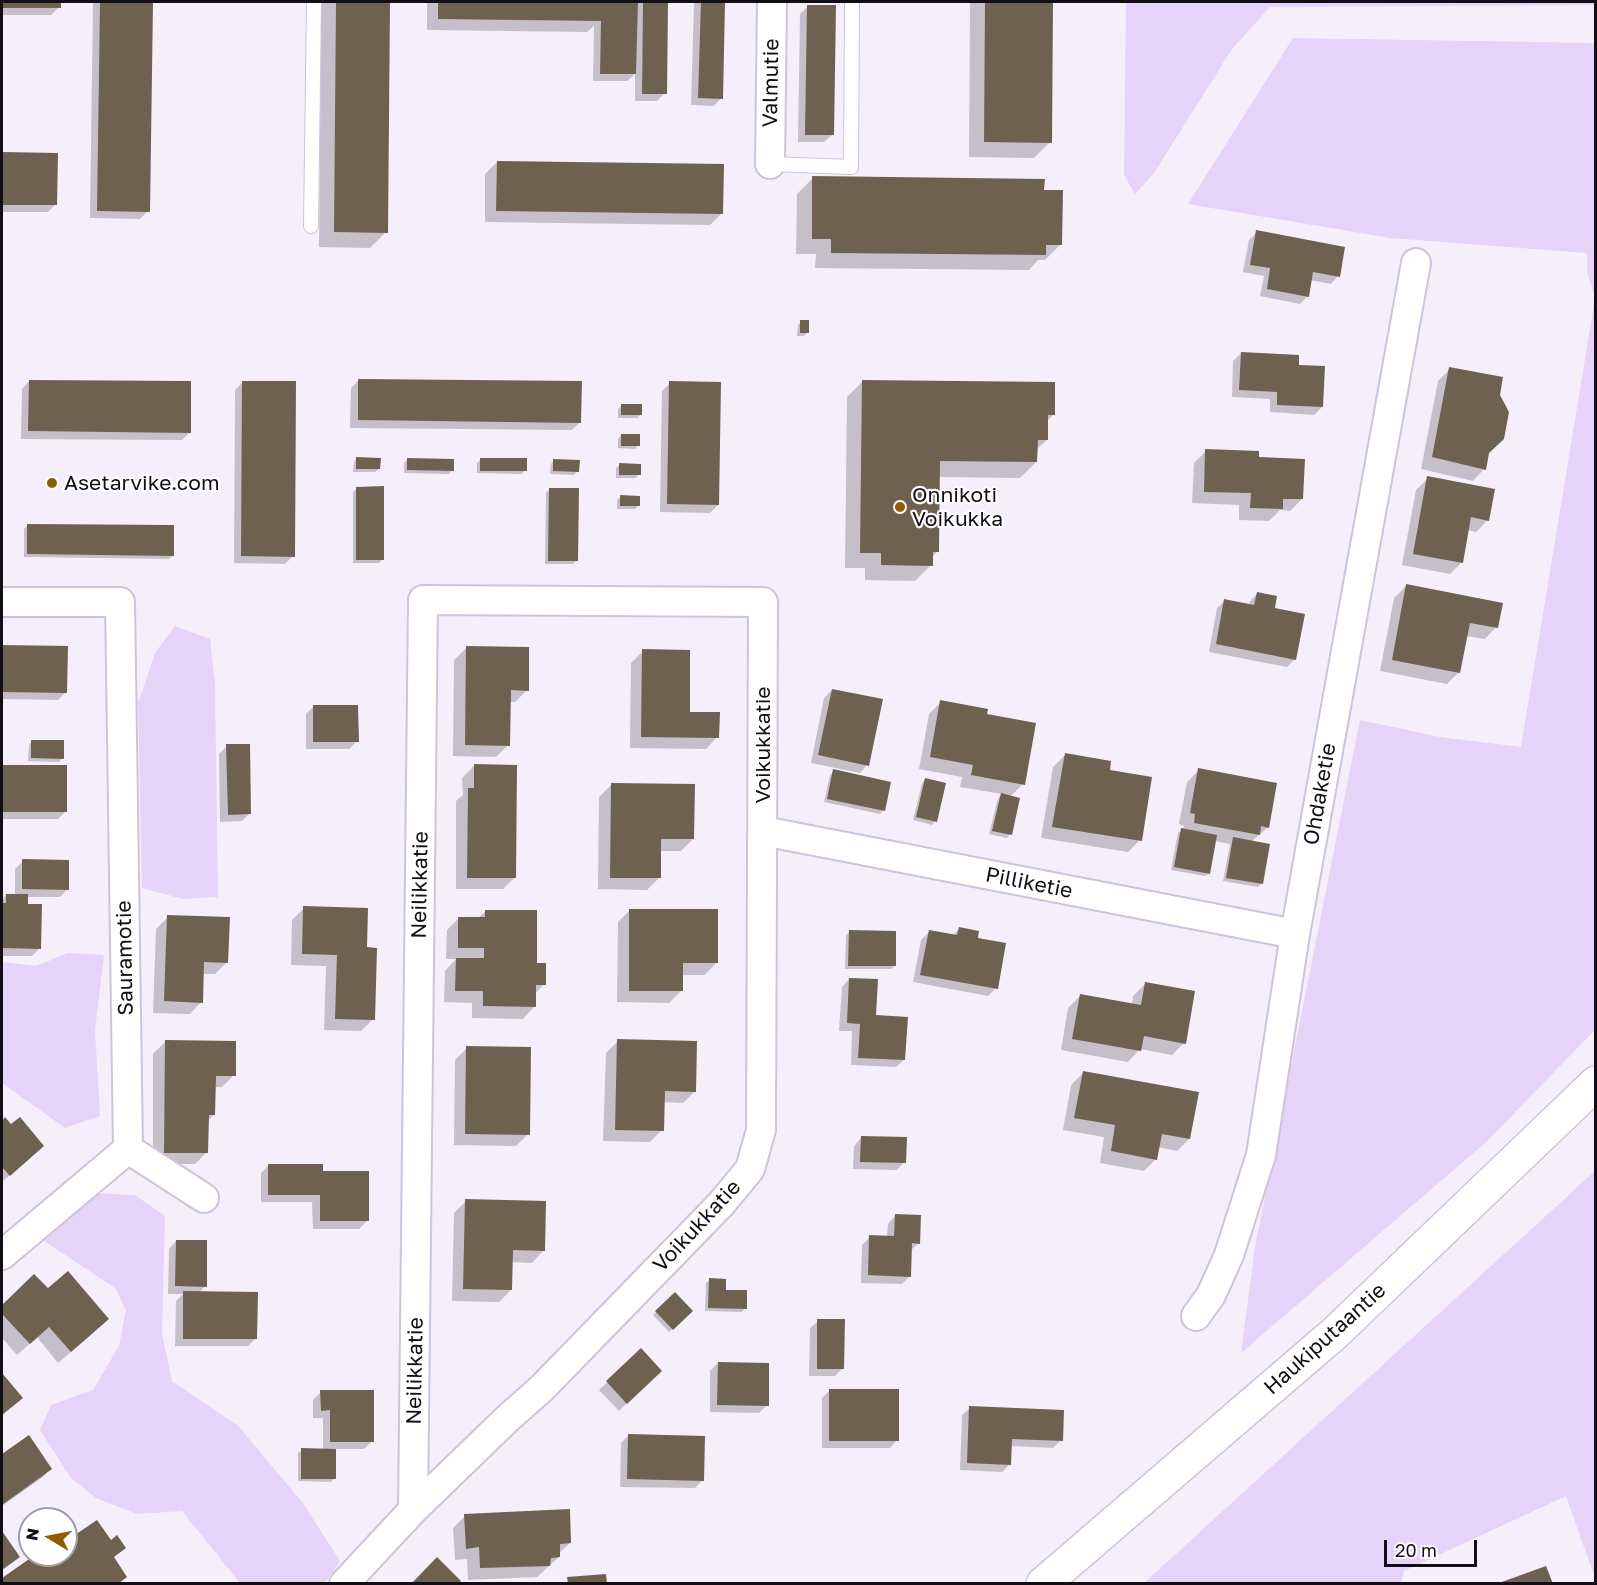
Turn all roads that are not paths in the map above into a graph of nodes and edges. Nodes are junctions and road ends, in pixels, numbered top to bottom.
1 (314, 2) edge
2 (772, 2) edge
3 (852, 2) edge
4 (770, 164) joint
5 (311, 226) dead end
6 (1416, 262) dead end
7 (2, 602) edge
8 (763, 602) joint
9 (763, 831) junction
10 (1295, 934) junction
11 (1596, 1083) edge
12 (128, 1149) junction
13 (204, 1198) dead end
14 (2, 1255) edge
15 (1197, 1316) dead end
16 (413, 1510) junction
17 (344, 1584) edge
18 (1043, 1584) edge

1 - 5 lane
2 - 4 street, Valmutie
3 - 4 lane
6 - 10 street, Ohdaketie
7 - 12 street, Sauramotie
8 - 9 street, Voikukkatie
8 - 16 street, Neilikkatie
9 - 10 street, Pilliketie
9 - 16 street, Voikukkatie
10 - 15 street, Ohdaketie
11 - 18 main road, Haukiputaantie
12 - 13 street
12 - 14 street
16 - 17 street, Voikukkatie

